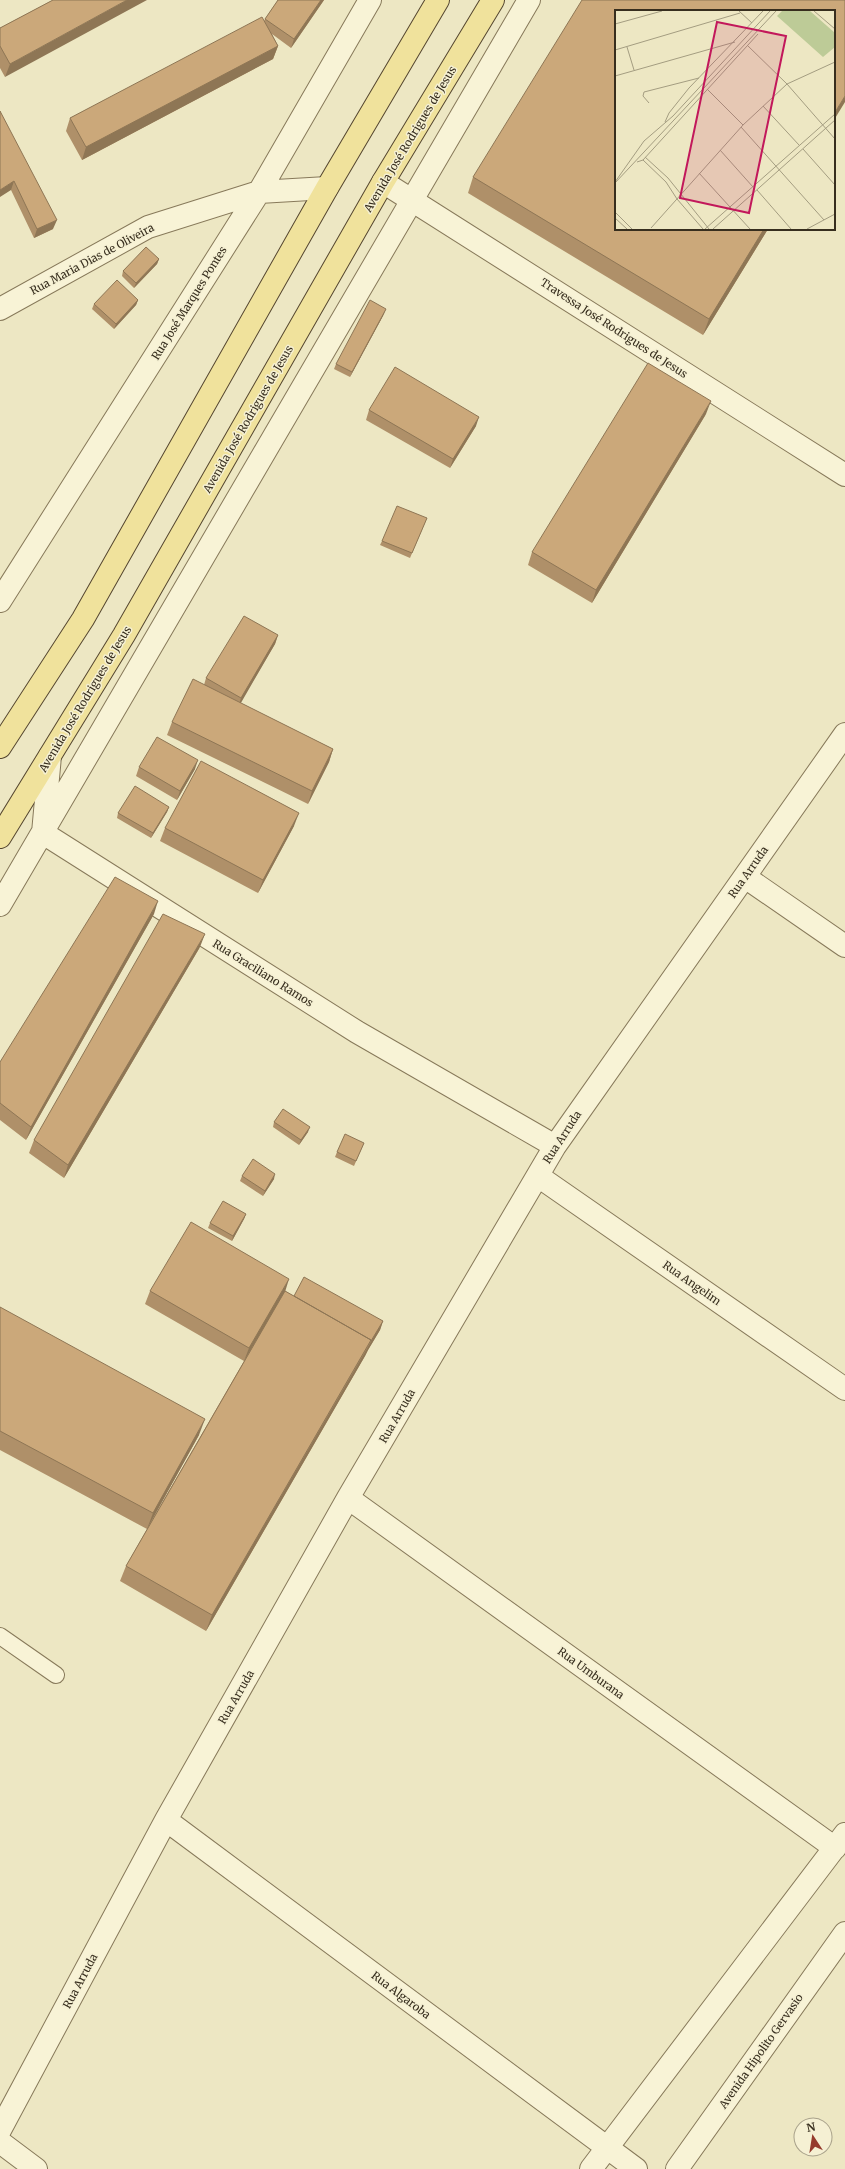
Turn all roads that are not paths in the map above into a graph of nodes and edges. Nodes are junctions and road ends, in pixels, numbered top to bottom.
1 (370, 0) edge
2 (438, 0) edge
3 (493, 0) edge
4 (529, 0) edge
5 (383, 182) junction
6 (327, 188) junction
7 (260, 192) junction
8 (413, 200) junction
9 (0, 309) edge
10 (845, 475) edge
11 (0, 601) edge
12 (845, 734) edge
13 (0, 748) edge
14 (50, 756) junction
15 (43, 833) junction
16 (0, 837) edge
17 (745, 877) junction
18 (0, 905) edge
19 (845, 946) edge
20 (556, 1146) junction
21 (538, 1176) junction
22 (845, 1389) edge
23 (348, 1498) junction
24 (0, 1636) edge
25 (56, 1675) dead end
26 (166, 1820) junction
27 (840, 1841) edge
28 (845, 1933) edge
29 (0, 2130) edge
30 (0, 2142) edge
31 (607, 2147) junction
32 (36, 2169) edge
33 (591, 2169) edge
34 (636, 2169) edge
35 (677, 2169) edge

1 - 7 street, Rua José Marques Pontes
2 - 6 main road
3 - 5 main road, Avenida José Rodrigues de Jesus
4 - 8 street
5 - 8 street, Travessa José Rodrigues de Jesus
5 - 14 main road, Avenida José Rodrigues de Jesus
6 - 7 street, Rua Maria Dias de Oliveira
6 - 13 main road
7 - 9 street, Rua Maria Dias de Oliveira
7 - 11 street, Rua José Marques Pontes
8 - 10 street, Travessa José Rodrigues de Jesus
8 - 15 street
12 - 17 street, Rua Arruda
14 - 15 street
14 - 16 main road, Avenida José Rodrigues de Jesus
15 - 18 street
15 - 20 street, Rua Graciliano Ramos
17 - 19 street
17 - 20 street, Rua Arruda
20 - 21 street, Rua Arruda
21 - 22 street, Rua Angelim
21 - 23 street, Rua Arruda
23 - 26 street, Rua Arruda
23 - 27 street, Rua Umburana
24 - 25 lane
26 - 29 street, Rua Arruda
26 - 31 street, Rua Algaroba
27 - 31 street
28 - 35 street, Avenida Hipolito Gervasio
30 - 32 street
31 - 33 street
31 - 34 street, Rua Algaroba

